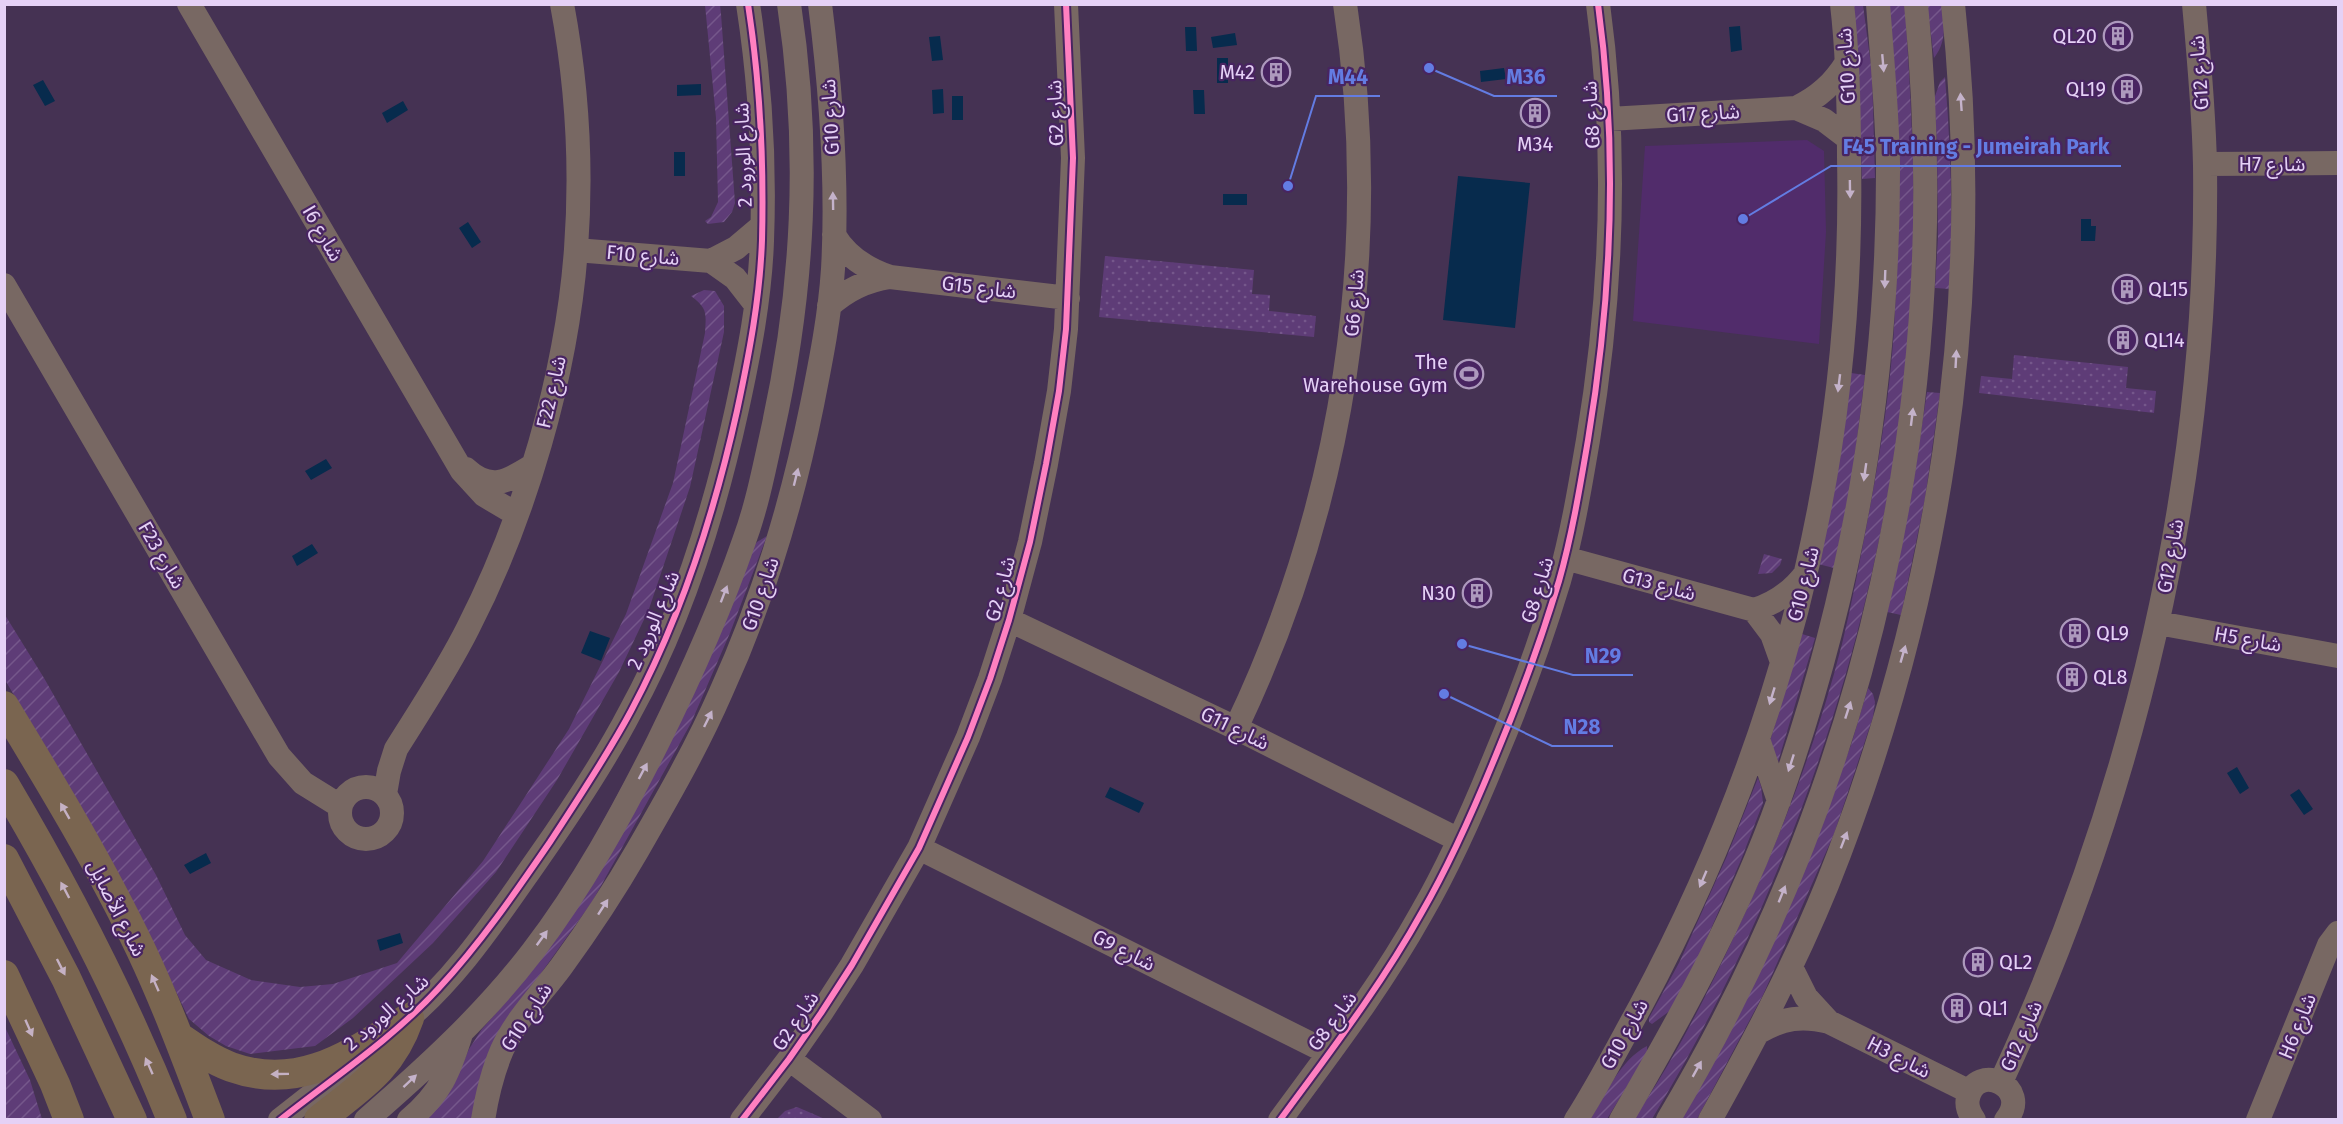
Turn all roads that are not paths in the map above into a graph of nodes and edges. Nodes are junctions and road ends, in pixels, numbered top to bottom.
1 (189, 4) edge
2 (562, 4) edge
3 (748, 4) edge
4 (789, 4) edge
5 (820, 4) edge
6 (1066, 4) edge
7 (1345, 4) edge
8 (1598, 4) edge
9 (1842, 4) edge
10 (1878, 4) edge
11 (1916, 4) edge
12 (1953, 4) edge
13 (2194, 4) edge
14 (1956, 36) junction
15 (1847, 62) junction
16 (1922, 90) junction
17 (1796, 108) junction
18 (1609, 119) junction
19 (1849, 139) junction
20 (2338, 163) edge
21 (2205, 164) junction
22 (1887, 224) junction
23 (762, 226) junction
24 (834, 235) junction
25 (576, 250) junction
26 (711, 261) junction
27 (1848, 261) junction
28 (890, 277) junction
29 (4, 285) edge
30 (1068, 298) junction
31 (756, 305) junction
32 (829, 306) junction
33 (458, 461) junction
34 (532, 466) junction
35 (789, 504) junction
36 (516, 514) junction
37 (746, 538) junction
38 (1565, 558) junction
39 (1808, 571) junction
40 (1754, 610) junction
41 (1009, 620) junction
42 (2158, 623) junction
43 (1868, 640) junction
44 (2338, 656) edge
45 (1782, 662) junction
46 (4, 706) edge
47 (1885, 719) junction
48 (1236, 728) junction
49 (1758, 739) junction
50 (396, 749) junction
51 (4, 784) edge
52 (359, 787) junction
53 (385, 794) junction
54 (1779, 801) junction
55 (340, 806) junction
56 (1460, 840) junction
57 (919, 848) junction
58 (4, 860) edge
59 (2338, 933) edge
60 (1791, 967) junction
61 (4, 975) edge
62 (409, 1018) junction
63 (1829, 1022) junction
64 (462, 1031) junction
65 (1672, 1032) junction
66 (1759, 1032) junction
67 (179, 1037) junction
68 (1623, 1039) junction
69 (1329, 1053) junction
70 (789, 1059) junction
71 (2001, 1082) junction
72 (55, 1084) junction
73 (1970, 1092) junction
74 (2015, 1117) edge
75 (57, 1119) edge
76 (69, 1119) edge
77 (132, 1119) edge
78 (172, 1119) edge
79 (210, 1119) edge
80 (280, 1119) edge
81 (319, 1119) edge
82 (366, 1119) edge
83 (409, 1119) edge
84 (483, 1119) edge
85 (743, 1119) edge
86 (870, 1119) edge
87 (1280, 1119) edge
88 (1576, 1119) edge
89 (1621, 1119) edge
90 (1668, 1119) edge
91 (1710, 1119) edge
92 (1974, 1119) edge
93 (2258, 1119) edge

1 - 33 street, I6 شارع
2 - 25 street, F22 شارع
3 - 23 street, شارع الورود 2
4 - 37 street
24 -> 5 street, G10 شارع
6 - 30 street, G2 شارع
7 - 48 street, G6 شارع
8 - 18 street, G8 شارع
9 - 15 street, G10 شارع
10 -> 22 street, G10 شارع
11 - 16 street
12 - 14 street
13 - 21 street, G12 شارع
14 - 16 street
47 -> 14 street
15 - 17 street, G17 شارع
15 - 19 street, G10 شارع
43 -> 16 street
17 - 18 street, G17 شارع
17 - 19 street, G17 شارع
18 - 38 street, G8 شارع
19 -> 27 street, G10 شارع
20 - 21 street, H7 شارع
21 - 42 street, G12 شارع
22 - 27 street
22 -> 54 street, G10 شارع
23 - 26 street
23 - 31 street, شارع الورود 2
24 - 28 street, G15 شارع
24 - 32 street, G10 شارع
25 - 26 street, F10 شارع
25 - 34 street, F22 شارع
26 - 31 street
27 -> 39 street, G10 شارع
28 - 30 street, G15 شارع
28 - 32 street, G15 شارع
29 - 55 street, F23 شارع
30 - 41 street, G2 شارع
31 - 62 street, شارع الورود 2
35 -> 32 street, G10 شارع
33 - 34 street, I6 شارع
33 - 36 street, I6 شارع
34 - 36 street, F22 شارع
35 - 37 street
84 -> 35 street, G10 شارع
36 - 50 street, F22 شارع
64 -> 37 street
38 - 40 street, G13 شارع
38 - 56 street, G8 شارع
39 - 40 street
39 - 45 street, G10 شارع
40 - 45 street
41 - 48 street, G11 شارع
41 - 57 street, G2 شارع
42 - 44 street, H5 شارع
42 - 71 street, G12 شارع
43 - 47 street
90 -> 43 street
45 -> 49 street, G10 شارع
67 -> 46 main road, شارع الأصايل
60 -> 47 street
48 - 56 street, G11 شارع
49 - 54 street
49 -> 68 street, G10 شارع
50 - 52 street, F22 شارع
50 - 53 street, F22 شارع
78 -> 51 main road, شارع الأصايل
52 - 53 street
52 - 55 street, F22 شارع
53 - 55 street, F22 شارع
54 - 65 street, G10 شارع
56 - 69 street, G8 شارع
57 - 69 street, G9 شارع
57 - 70 street, G2 شارع
58 -> 77 main road
59 - 93 street, H6 شارع
60 - 63 street, H3 شارع
60 - 66 street
61 -> 72 main road
62 -> 67 main road
62 - 80 street, شارع الورود 2
62 - 81 main road
63 - 66 street, H3 شارع
63 - 73 street, H3 شارع
82 -> 64 street
64 - 83 street
65 - 68 street
65 - 89 street, G10 شارع
66 - 91 street
67 - 79 main road, شارع الأصايل
68 - 88 street, G10 شارع
69 - 87 street, G8 شارع
70 - 85 street, G2 شارع
70 - 86 street
71 - 73 street
71 - 74 street
72 - 75 main road
72 - 76 main road
73 - 92 street

